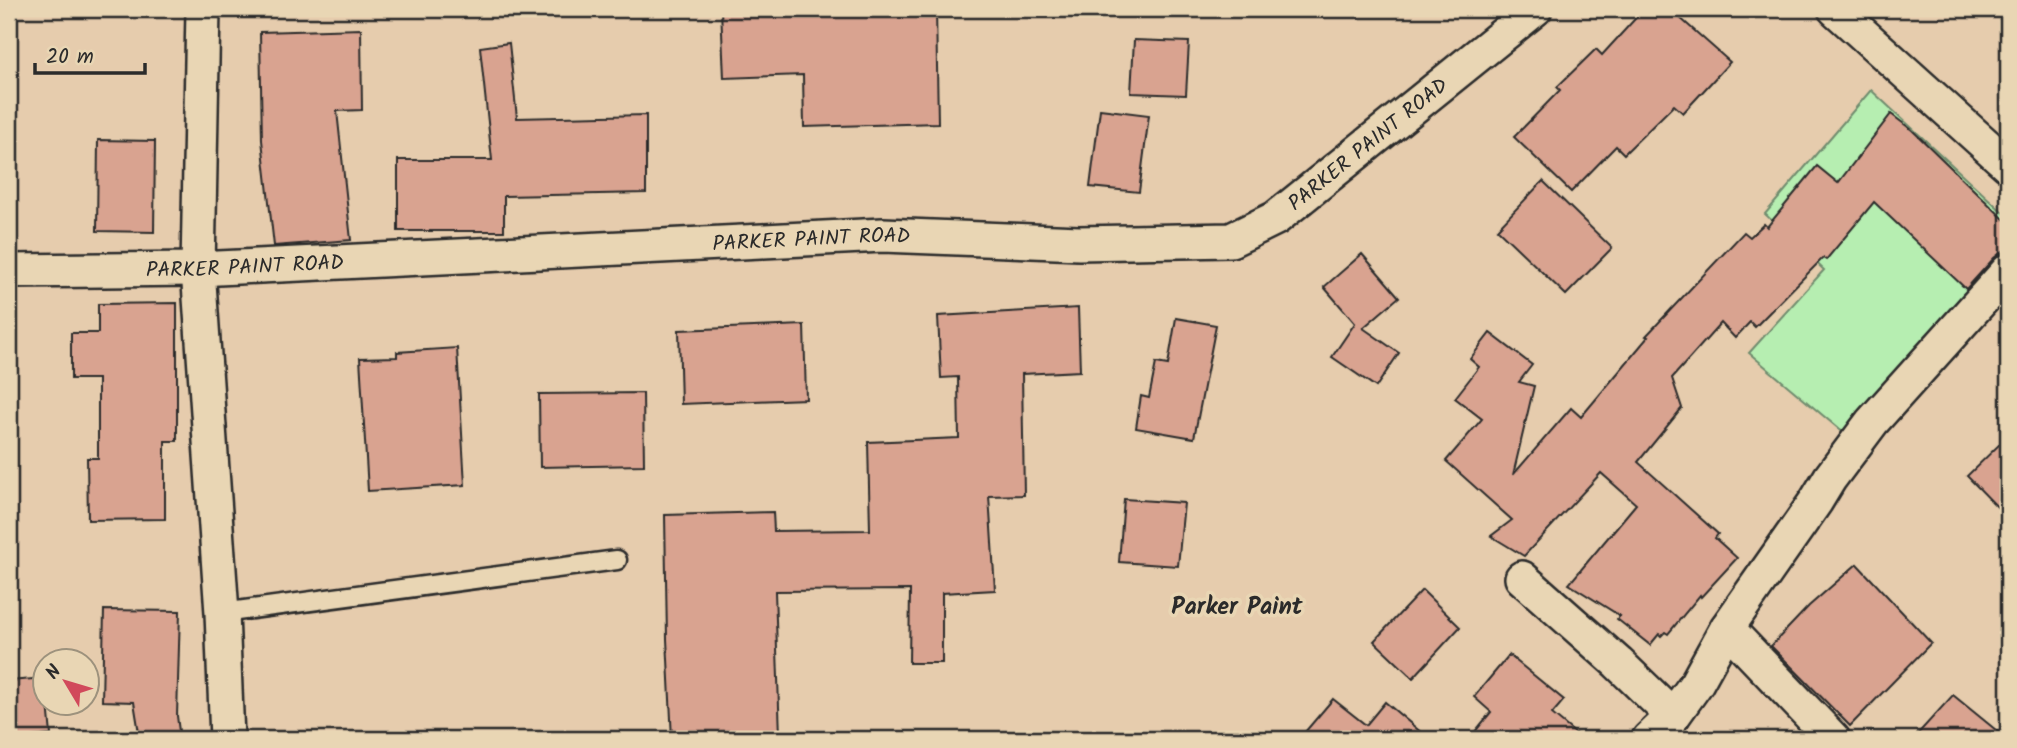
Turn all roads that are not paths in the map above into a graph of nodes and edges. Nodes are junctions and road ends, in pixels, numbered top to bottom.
1 (203, 9) edge
2 (1535, 9) edge
3 (1835, 9) edge
4 (2008, 165) edge
5 (198, 269) junction
6 (9, 271) edge
7 (2008, 271) edge
8 (617, 560) dead end
9 (1522, 578) dead end
10 (222, 613) junction
11 (1727, 628) junction
12 (1673, 716) junction
13 (228, 739) edge
14 (1649, 739) edge
15 (1833, 739) edge

1 - 5 street
2 - 5 street, PARKER PAINT ROAD
3 - 4 street
5 - 6 street, PARKER PAINT ROAD
5 - 10 street
7 - 11 street
8 - 10 lane
9 - 12 street
10 - 13 street
11 - 12 street
11 - 15 street
12 - 14 street

